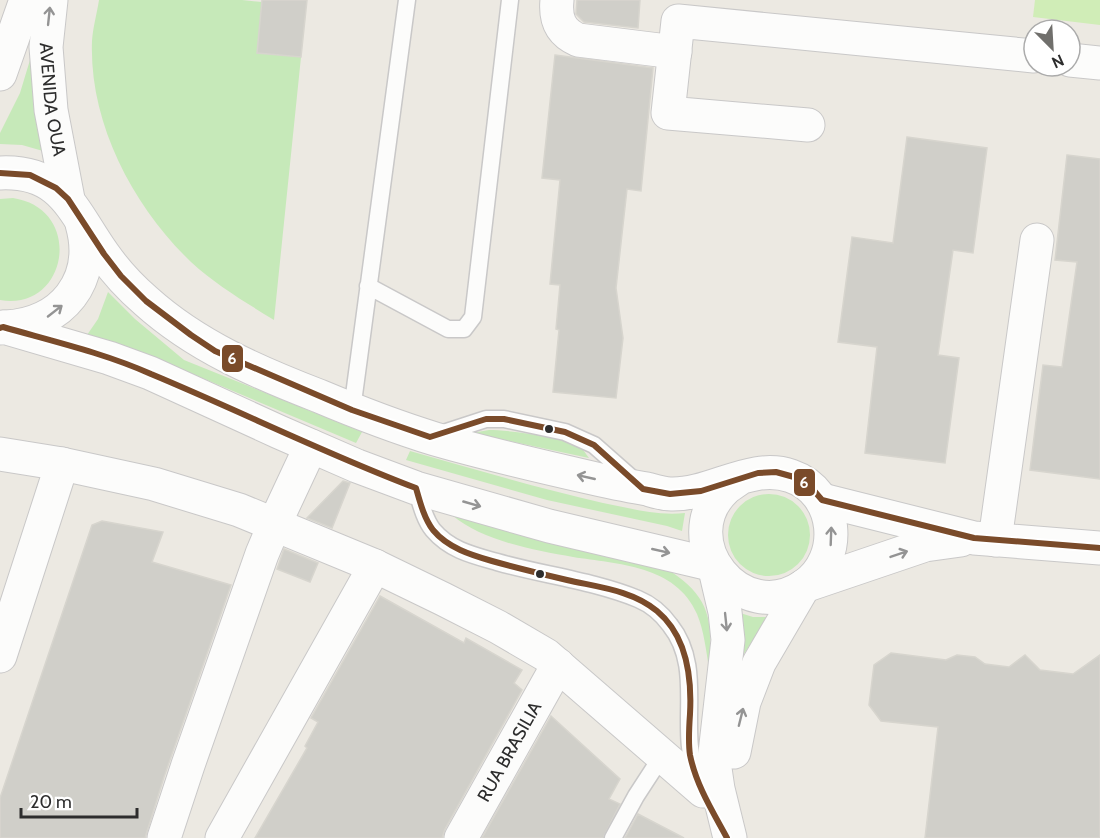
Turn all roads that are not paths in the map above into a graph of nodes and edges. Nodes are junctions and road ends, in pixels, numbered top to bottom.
1 (26, 0) edge
2 (51, 0) edge
3 (407, 0) edge
4 (510, 0) edge
5 (557, 0) edge
6 (678, 26) junction
7 (1022, 55) edge
8 (1082, 61) edge
9 (1100, 63) edge
10 (0, 74) edge
11 (808, 124) dead end
12 (0, 173) edge
13 (72, 205) junction
14 (1037, 240) dead end
15 (368, 286) junction
16 (1, 327) edge
17 (352, 410) junction
18 (311, 446) junction
19 (0, 454) edge
20 (62, 464) junction
21 (740, 478) junction
22 (416, 488) junction
23 (822, 500) junction
24 (275, 524) junction
25 (984, 539) junction
26 (1100, 548) edge
27 (714, 565) junction
28 (375, 566) junction
29 (804, 586) junction
30 (0, 656) edge
31 (558, 665) junction
32 (662, 756) junction
33 (703, 791) junction
34 (164, 838) edge
35 (222, 838) edge
36 (461, 838) edge
37 (613, 838) edge
38 (730, 838) edge

1 - 10 street, AVENIDA OUA
13 -> 2 street, AVENIDA OUA
3 - 15 lane
4 - 15 lane
5 - 6 street
6 - 7 street
6 - 11 street
8 - 9 street
12 - 13 street
16 -> 13 street, AVENIDA OUA
13 - 17 street
14 - 25 street
15 - 17 lane
16 - 18 street
21 -> 17 street
18 - 22 street
18 - 24 street
19 - 20 street
20 - 24 street
20 - 30 street
21 - 23 street
21 - 27 street
22 -> 27 street
22 - 33 lane
23 - 25 street
29 -> 23 street
24 - 28 street
24 - 34 street
25 - 26 street
29 -> 25 street
27 - 29 street
27 -> 38 street
28 - 31 street
28 - 35 street
38 -> 29 street
31 - 32 street
31 - 36 street, RUA BRASILIA
32 - 33 street
32 - 37 lane
33 - 38 lane

